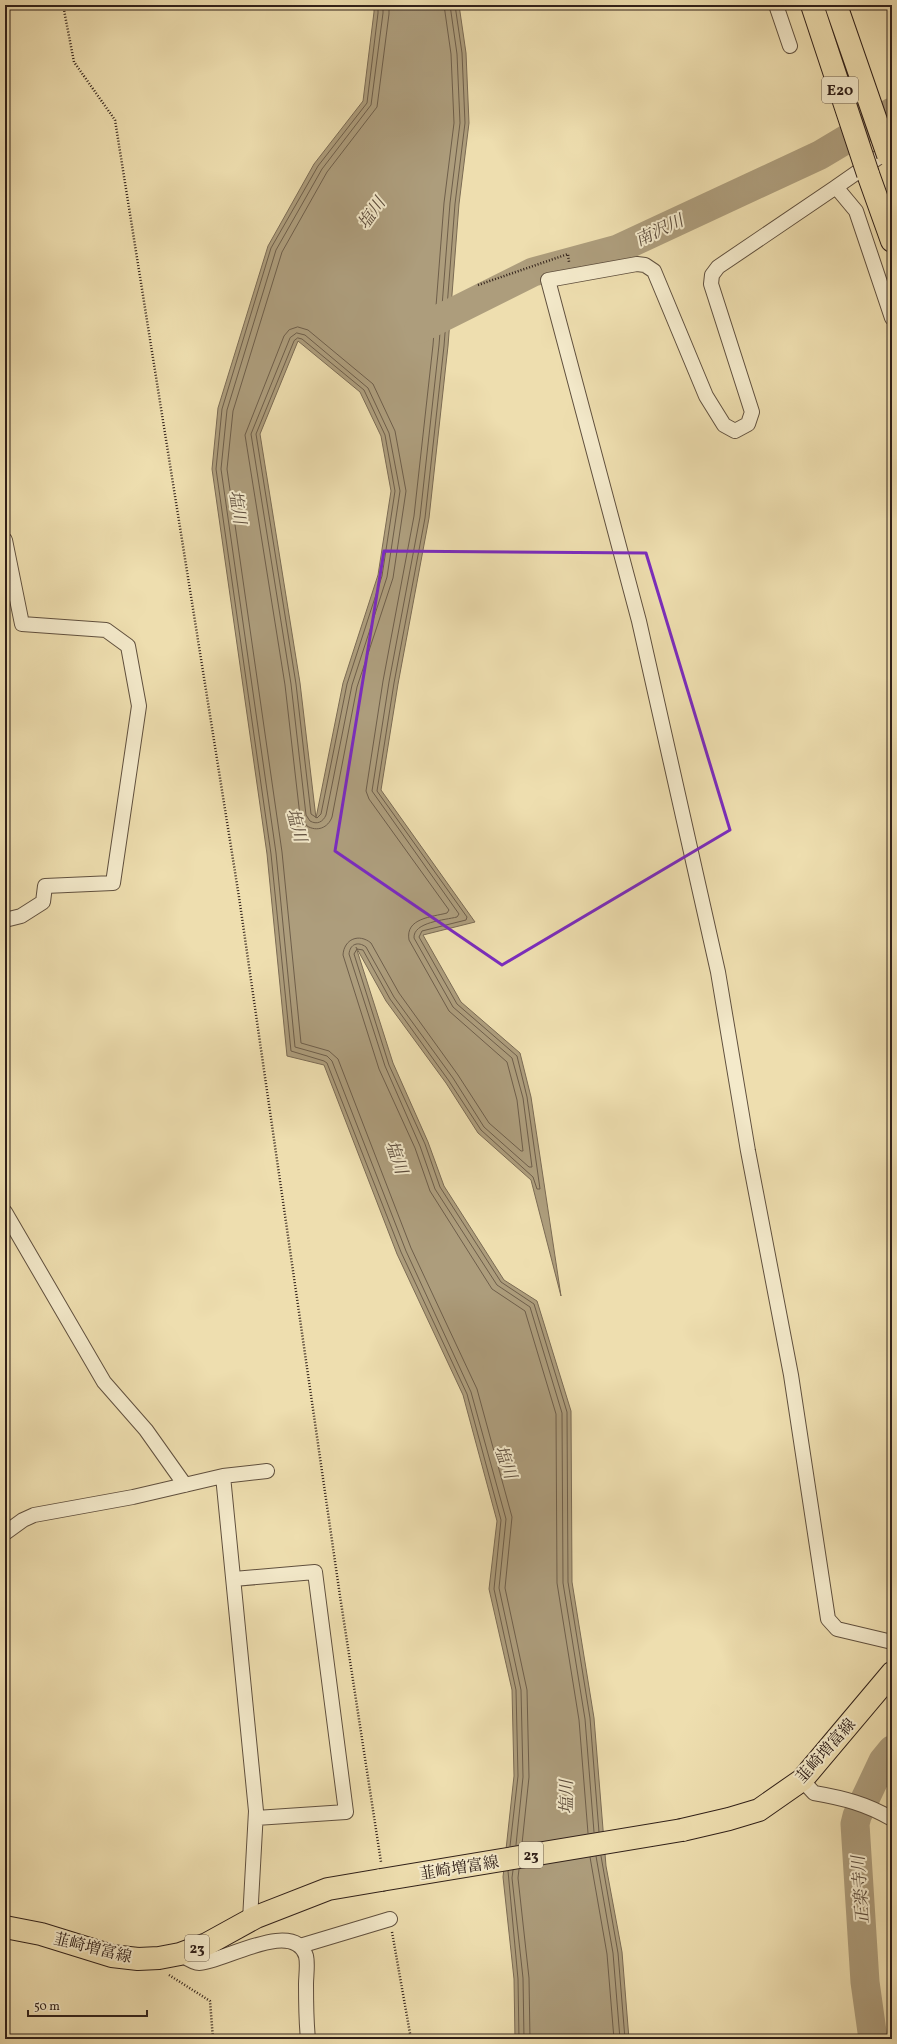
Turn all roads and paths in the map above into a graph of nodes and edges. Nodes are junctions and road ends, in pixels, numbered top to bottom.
1 (63, 5) edge
2 (776, 5) edge
3 (812, 5) edge
4 (836, 5) edge
5 (790, 46) dead end
6 (891, 157) edge
7 (836, 187) junction
8 (892, 241) edge
9 (571, 276) junction
10 (478, 285) dead end
11 (892, 318) edge
12 (5, 540) edge
13 (5, 920) edge
14 (5, 1212) edge
15 (267, 1471) dead end
16 (223, 1476) junction
17 (185, 1485) junction
18 (5, 1533) edge
19 (234, 1579) junction
20 (892, 1642) edge
21 (892, 1673) edge
22 (802, 1780) junction
23 (256, 1818) junction
24 (892, 1819) edge
25 (381, 1872) junction
26 (390, 1919) joint
27 (250, 1920) junction
28 (5, 1927) edge
29 (300, 1946) junction
30 (180, 1954) junction
31 (145, 1959) junction
32 (213, 2039) edge
33 (308, 2039) edge
34 (411, 2039) edge

1 - 25 path
2 - 5 street
3 - 8 main road, E20, bridge
4 - 6 main road, E20, bridge
6 - 7 street
7 - 9 street
7 - 11 street
9 - 10 path
9 - 20 street
12 - 13 street
14 - 17 street
15 - 16 street
16 - 17 street
16 - 19 street
17 - 18 street
19 - 23 street
19 - 23 street
21 - 22 main road, 韮崎増富線 / 23
22 - 24 street
22 - 25 main road, 韮崎増富線 / 23, bridge
23 - 27 street
25 - 27 main road, 韮崎増富線 / 23
26 - 29 street
26 - 34 path
27 - 30 main road, 韮崎増富線 / 23
28 - 31 main road, 韮崎増富線 / 23
29 - 30 street
29 - 33 street
30 - 31 main road, 韮崎増富線 / 23
31 - 32 path

